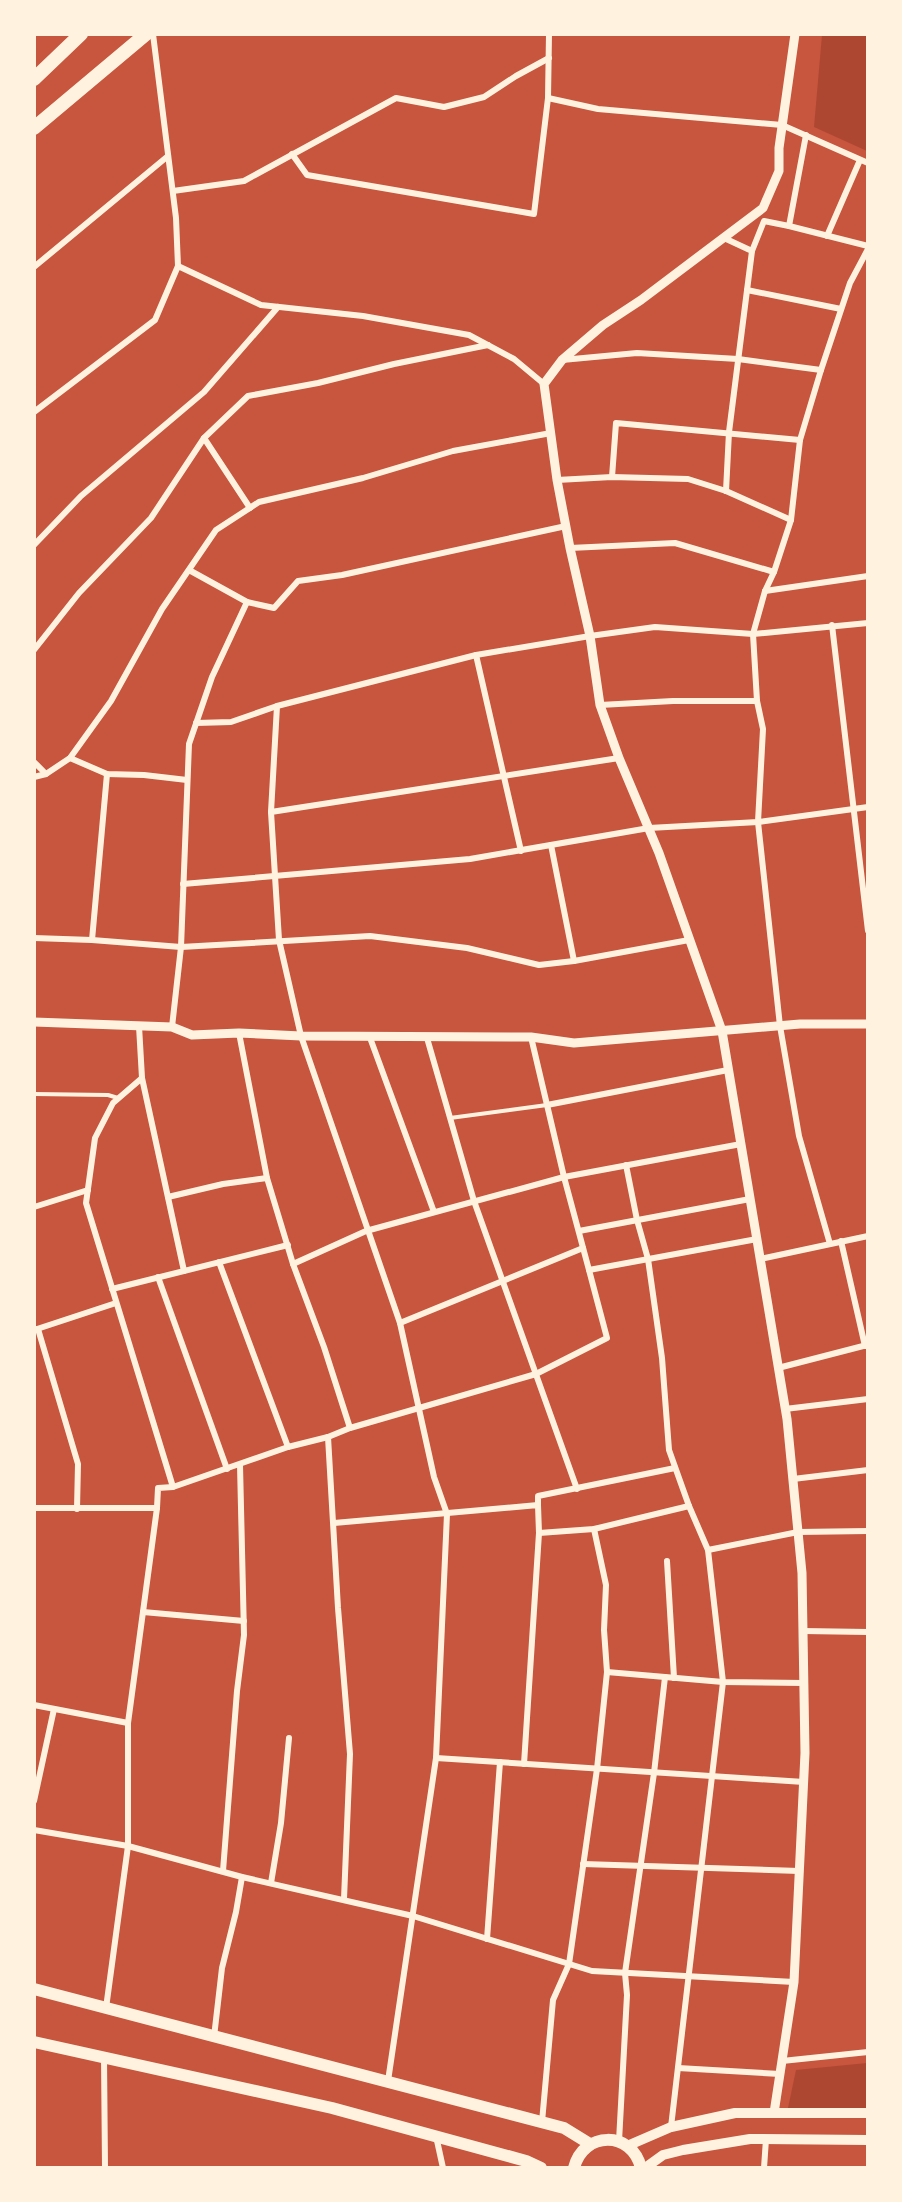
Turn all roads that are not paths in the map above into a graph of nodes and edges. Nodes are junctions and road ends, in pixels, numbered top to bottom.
1 (81, 34) edge
2 (146, 34) edge
3 (153, 34) edge
4 (549, 34) edge
5 (795, 34) edge
6 (549, 58) junction
7 (34, 79) edge
8 (548, 98) junction
9 (782, 125) junction
10 (34, 128) edge
11 (806, 135) junction
12 (292, 154) junction
13 (168, 156) junction
14 (860, 160) junction
15 (867, 163) edge
16 (173, 191) junction
17 (789, 226) junction
18 (827, 236) junction
19 (724, 238) junction
20 (867, 247) edge
21 (752, 251) junction
22 (178, 266) junction
23 (34, 267) edge
24 (747, 290) junction
25 (278, 307) junction
26 (841, 309) junction
27 (488, 345) junction
28 (738, 359) junction
29 (562, 360) junction
30 (821, 370) junction
31 (544, 384) junction
32 (34, 412) edge
33 (729, 432) junction
34 (551, 434) junction
35 (204, 438) junction
36 (800, 440) junction
37 (612, 477) junction
38 (557, 480) junction
39 (726, 491) junction
40 (250, 508) junction
41 (791, 520) junction
42 (566, 526) junction
43 (34, 546) edge
44 (570, 548) junction
45 (189, 570) junction
46 (774, 572) junction
47 (867, 576) edge
48 (765, 591) junction
49 (247, 602) junction
50 (867, 623) edge
51 (832, 625) junction
52 (753, 634) junction
53 (590, 636) junction
54 (34, 650) edge
55 (476, 655) junction
56 (757, 701) junction
57 (600, 705) junction
58 (277, 706) junction
59 (196, 723) junction
60 (70, 758) junction
61 (619, 758) junction
62 (34, 762) edge
63 (46, 774) junction
64 (107, 774) junction
65 (504, 774) junction
66 (34, 777) edge
67 (187, 780) junction
68 (867, 807) edge
69 (852, 809) junction
70 (271, 812) junction
71 (758, 822) junction
72 (649, 828) junction
73 (551, 845) junction
74 (520, 851) junction
75 (274, 877) junction
76 (183, 884) junction
77 (867, 919) edge
78 (867, 932) edge
79 (34, 938) edge
80 (92, 940) junction
81 (279, 940) junction
82 (689, 940) junction
83 (181, 948) junction
84 (574, 961) junction
85 (34, 1022) edge
86 (867, 1024) edge
87 (139, 1026) junction
88 (780, 1026) junction
89 (172, 1027) junction
90 (722, 1031) junction
91 (239, 1033) junction
92 (369, 1035) junction
93 (301, 1036) junction
94 (531, 1037) junction
95 (427, 1038) junction
96 (728, 1070) junction
97 (142, 1078) junction
98 (34, 1094) edge
99 (119, 1098) junction
100 (548, 1105) junction
101 (450, 1118) junction
102 (741, 1144) junction
103 (626, 1165) junction
104 (564, 1176) junction
105 (267, 1178) junction
106 (88, 1190) junction
107 (168, 1197) junction
108 (750, 1199) junction
109 (474, 1201) junction
110 (34, 1207) edge
111 (434, 1212) junction
112 (637, 1220) junction
113 (366, 1231) junction
114 (579, 1231) junction
115 (867, 1236) edge
116 (757, 1239) junction
117 (841, 1241) junction
118 (830, 1244) junction
119 (288, 1245) junction
120 (583, 1248) junction
121 (760, 1258) junction
122 (648, 1259) junction
123 (219, 1262) junction
124 (293, 1264) junction
125 (589, 1270) junction
126 (184, 1271) junction
127 (158, 1277) junction
128 (503, 1280) junction
129 (112, 1289) junction
130 (116, 1303) junction
131 (399, 1323) junction
132 (36, 1330) edge
133 (866, 1346) edge
134 (778, 1368) junction
135 (536, 1374) junction
136 (867, 1399) edge
137 (417, 1409) junction
138 (785, 1409) junction
139 (350, 1428) junction
140 (328, 1437) junction
141 (288, 1448) junction
142 (240, 1465) junction
143 (675, 1468) junction
144 (227, 1469) junction
145 (867, 1470) edge
146 (793, 1479) junction
147 (173, 1487) junction
148 (577, 1489) junction
149 (538, 1505) junction
150 (689, 1506) junction
151 (34, 1508) edge
152 (157, 1508) junction
153 (77, 1509) junction
154 (447, 1514) junction
155 (334, 1523) junction
156 (594, 1529) junction
157 (867, 1531) edge
158 (798, 1532) junction
159 (539, 1533) junction
160 (708, 1550) junction
161 (667, 1561) dead end
162 (143, 1612) junction
163 (244, 1621) junction
164 (803, 1631) junction
165 (867, 1632) edge
166 (607, 1672) junction
167 (665, 1677) junction
168 (674, 1678) junction
169 (723, 1682) junction
170 (804, 1683) junction
171 (34, 1706) edge
172 (54, 1709) junction
173 (128, 1723) junction
174 (289, 1738) dead end
175 (436, 1758) junction
176 (500, 1762) junction
177 (524, 1764) junction
178 (597, 1769) junction
179 (654, 1773) junction
180 (712, 1776) junction
181 (804, 1782) junction
182 (34, 1801) edge
183 (34, 1830) edge
184 (128, 1846) junction
185 (583, 1864) junction
186 (641, 1865) junction
187 (702, 1867) junction
188 (223, 1871) junction
189 (799, 1871) junction
190 (242, 1877) junction
191 (271, 1883) junction
192 (344, 1899) junction
193 (413, 1916) junction
194 (488, 1939) junction
195 (569, 1964) junction
196 (625, 1973) junction
197 (690, 1976) junction
198 (794, 1982) junction
199 (34, 1989) edge
200 (106, 2008) junction
201 (214, 2038) junction
202 (34, 2042) edge
203 (867, 2052) edge
204 (104, 2057) junction
205 (782, 2061) junction
206 (678, 2068) junction
207 (780, 2074) junction
208 (388, 2081) junction
209 (774, 2113) junction
210 (867, 2113) edge
211 (542, 2122) junction
212 (671, 2127) junction
213 (436, 2136) junction
214 (766, 2139) junction
215 (867, 2140) edge
216 (623, 2143) junction
217 (590, 2144) junction
218 (105, 2168) edge
219 (443, 2168) edge
220 (541, 2168) edge
221 (574, 2168) edge
222 (643, 2168) edge
223 (764, 2168) edge

1 - 7 highway
2 - 10 highway
3 - 13 street
4 - 6 street
5 - 9 street
6 - 8 street
6 - 12 street
8 - 9 street
8 - 12 street
9 - 11 street
9 - 19 street
11 - 14 street
11 - 17 street
12 - 16 street
13 - 16 street
13 - 23 street
14 - 15 street
14 - 18 street
16 - 22 street
17 - 18 street
17 - 21 street
18 - 20 street
19 - 21 street
19 - 29 street
20 - 26 street
21 - 24 street
22 - 25 street
22 - 32 street
24 - 26 street
24 - 28 street
25 - 27 street
25 - 43 street
26 - 30 street
27 - 31 street
27 - 35 street
28 - 29 street
28 - 30 street
28 - 33 street
29 - 31 street
30 - 36 street
31 - 34 street
33 - 36 street
33 - 37 street
33 - 39 street
34 - 38 street
34 - 40 street
35 - 40 street
35 - 54 street
36 - 41 street
37 - 38 street
37 - 39 street
38 - 42 street
39 - 41 street
40 - 45 street
41 - 46 street
42 - 44 street
42 - 49 street
44 - 46 street
44 - 53 street
45 - 49 street
45 - 60 street
46 - 48 street
47 - 48 street
48 - 52 street
49 - 59 street
50 - 51 street
51 - 52 street
51 - 69 street
52 - 53 street
52 - 56 street
53 - 55 street
53 - 57 street
55 - 58 street
55 - 65 street
56 - 57 street
56 - 71 street
57 - 61 street
58 - 59 street
58 - 70 street
59 - 67 street
60 - 63 street
60 - 64 street
61 - 65 street
61 - 72 street
62 - 63 street
63 - 66 street
64 - 67 street
64 - 80 street
65 - 70 street
65 - 74 street
67 - 76 street
68 - 69 street
69 - 71 street
69 - 77 street
70 - 75 street
71 - 72 street
71 - 88 street
72 - 73 street
72 - 82 street
73 - 74 street
73 - 84 street
74 - 75 street
75 - 76 street
75 - 81 street
76 - 83 street
77 - 78 street
79 - 80 street
80 - 83 street
81 - 83 street
81 - 84 street
81 - 93 street
82 - 84 street
82 - 90 street
83 - 89 street
85 - 87 street
86 - 88 street
87 - 89 street
87 - 97 street
88 - 90 street
88 - 118 street
89 - 91 street
90 - 94 street
90 - 96 street
91 - 93 street
91 - 105 street
92 - 93 street
92 - 95 street
92 - 111 street
93 - 113 street
94 - 95 street
94 - 100 street
95 - 101 street
96 - 100 street
96 - 102 street
97 - 99 street
97 - 107 street
98 - 99 lane
99 - 106 street
100 - 101 lane
100 - 104 street
101 - 109 street
102 - 103 street
102 - 108 street
103 - 104 street
103 - 112 street
104 - 109 street
104 - 114 street
105 - 107 street
105 - 119 street
106 - 110 street
106 - 129 street
107 - 126 street
108 - 112 street
108 - 116 street
109 - 111 street
109 - 128 street
111 - 113 street
112 - 114 street
112 - 122 street
113 - 124 street
113 - 131 street
114 - 120 street
115 - 117 street
116 - 121 street
116 - 122 street
117 - 118 street
117 - 133 street
118 - 121 street
119 - 123 street
119 - 124 street
120 - 125 street
120 - 128 street
121 - 134 street
122 - 125 street
122 - 143 street
123 - 126 street
123 - 141 street
124 - 139 street
125 - 135 street
126 - 127 street
127 - 129 street
127 - 144 street
128 - 131 street
128 - 135 street
129 - 130 street
130 - 132 street
130 - 147 street
131 - 137 street
132 - 153 street
133 - 134 street
134 - 138 street
135 - 137 street
135 - 148 street
136 - 138 street
137 - 139 street
137 - 154 street
138 - 146 street
139 - 140 street
140 - 141 street
140 - 155 street
141 - 142 street
142 - 144 street
142 - 163 street
143 - 148 street
143 - 150 street
144 - 147 street
145 - 146 street
146 - 158 street
147 - 152 street
148 - 149 street
149 - 154 street
149 - 159 street
150 - 156 street
150 - 160 street
151 - 153 street
152 - 153 street
152 - 162 street
154 - 155 street
154 - 175 street
155 - 192 street
156 - 159 street
156 - 166 street
157 - 158 street
158 - 160 street
158 - 164 street
159 - 177 street
160 - 169 street
161 - 168 street
162 - 163 street
162 - 173 street
163 - 188 street
164 - 165 street
164 - 170 street
166 - 167 street
166 - 178 street
167 - 168 street
167 - 179 street
168 - 169 street
169 - 170 street
169 - 180 street
170 - 181 street
171 - 172 street
172 - 173 street
172 - 182 street
173 - 184 street
174 - 191 street
175 - 176 street
175 - 193 street
176 - 177 street
176 - 194 street
177 - 178 street
178 - 179 street
178 - 185 street
179 - 180 street
179 - 186 street
180 - 181 street
180 - 187 street
181 - 189 street
183 - 184 street
184 - 188 street
184 - 200 street
185 - 186 street
185 - 195 street
186 - 187 street
186 - 196 street
187 - 189 street
187 - 197 street
188 - 190 street
189 - 198 street
190 - 191 street
190 - 201 street
191 - 192 street
192 - 193 street
193 - 194 street
193 - 208 street
194 - 195 street
195 - 196 street
195 - 211 street
196 - 197 street
196 - 216 street
197 - 198 street
197 - 206 street
198 - 205 street
199 - 200 main road
200 - 201 main road
201 - 208 main road
202 - 204 main road
203 - 205 street
204 - 213 main road
204 - 218 street
205 - 207 street
206 - 207 street
206 - 212 street
207 - 209 street
208 - 211 main road
209 - 210 main road
209 - 212 main road
211 - 217 main road
212 - 216 main road
213 - 219 street
213 - 220 main road
214 - 215 main road
214 - 222 main road
214 - 223 street
216 - 217 main road
216 - 222 main road
217 - 221 main road

